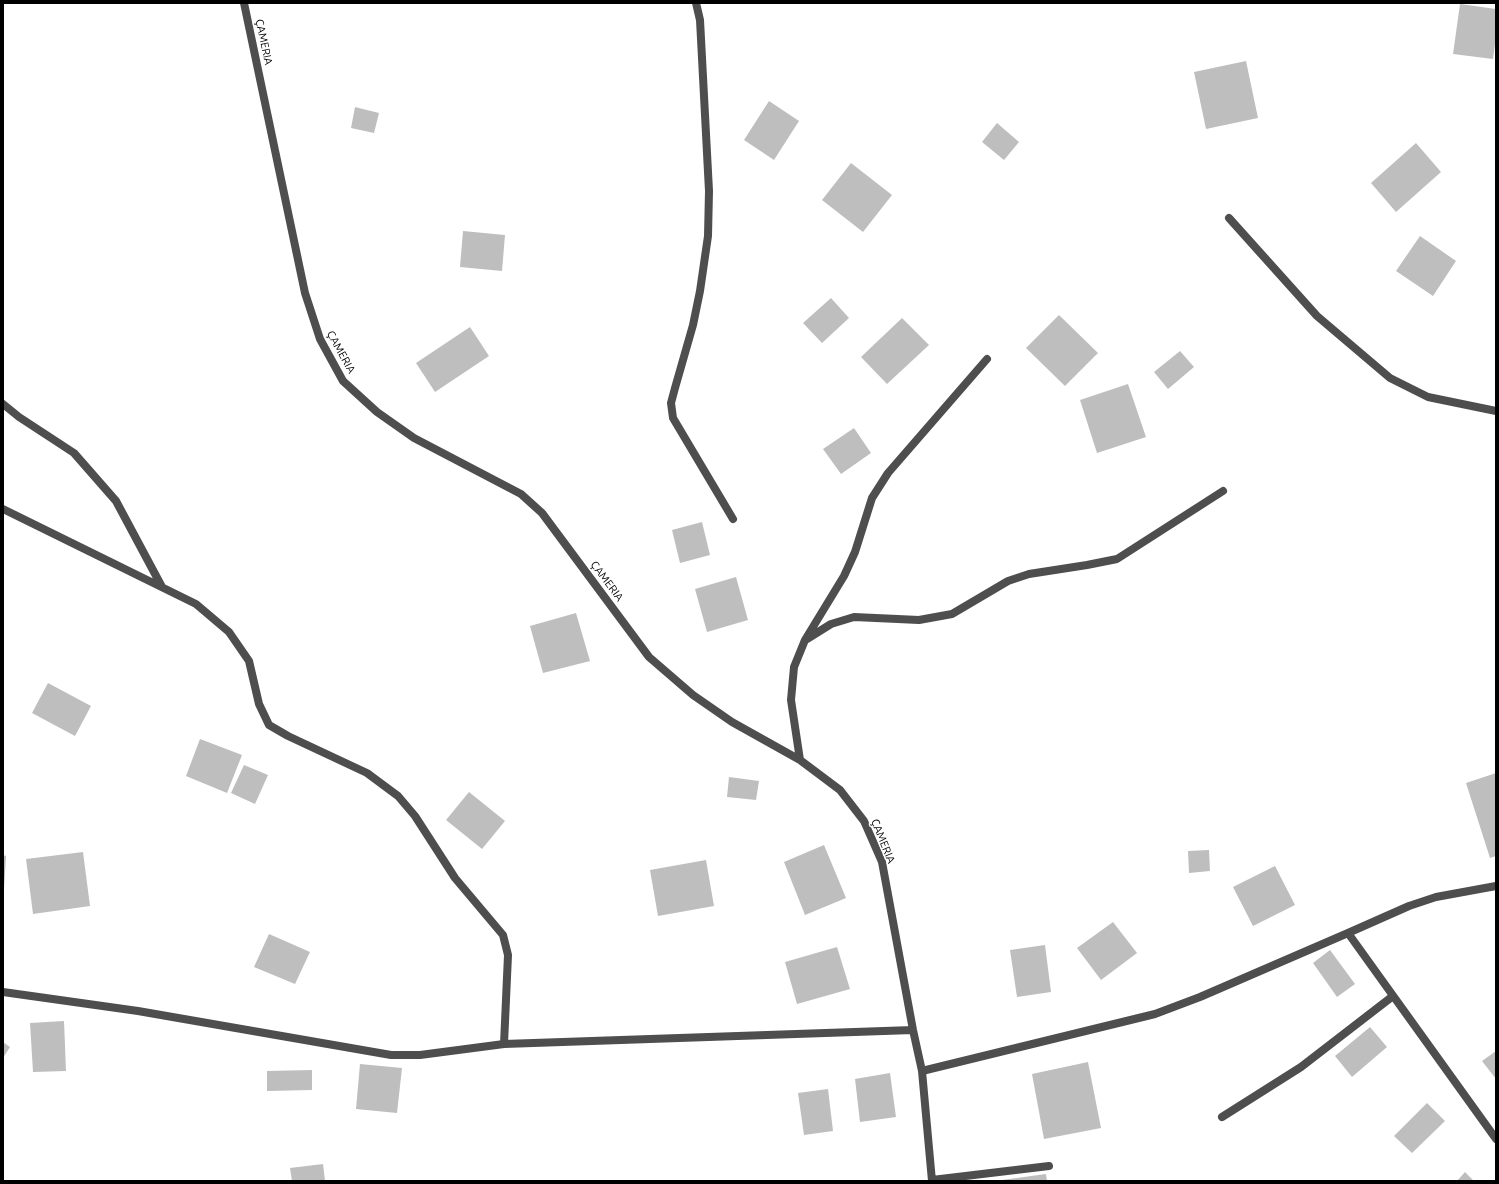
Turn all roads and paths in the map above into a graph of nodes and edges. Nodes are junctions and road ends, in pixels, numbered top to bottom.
1 (244, 3) edge
2 (696, 3) edge
3 (1229, 218) dead end
4 (988, 359) dead end
5 (3, 404) edge
6 (1496, 411) edge
7 (1223, 490) dead end
8 (3, 509) edge
9 (733, 519) dead end
10 (162, 587) junction
11 (805, 640) junction
12 (800, 760) junction
13 (1496, 886) edge
14 (1348, 933) junction
15 (3, 992) edge
16 (1393, 996) junction
17 (913, 1030) junction
18 (504, 1044) junction
19 (922, 1071) junction
20 (1222, 1117) dead end
21 (1496, 1139) edge
22 (1049, 1166) dead end
23 (932, 1181) edge

1 - 12 street, ÇAMERIA
2 - 9 street
3 - 6 street
4 - 11 street
5 - 10 street
7 - 11 street
8 - 10 street
10 - 18 street
11 - 12 street
12 - 17 street, ÇAMERIA
13 - 14 street
14 - 16 street
14 - 19 street
15 - 18 street
16 - 20 street
16 - 21 street
17 - 18 street
17 - 19 street, ÇAMERIA
19 - 23 street, ÇAMERIA
22 - 23 street

